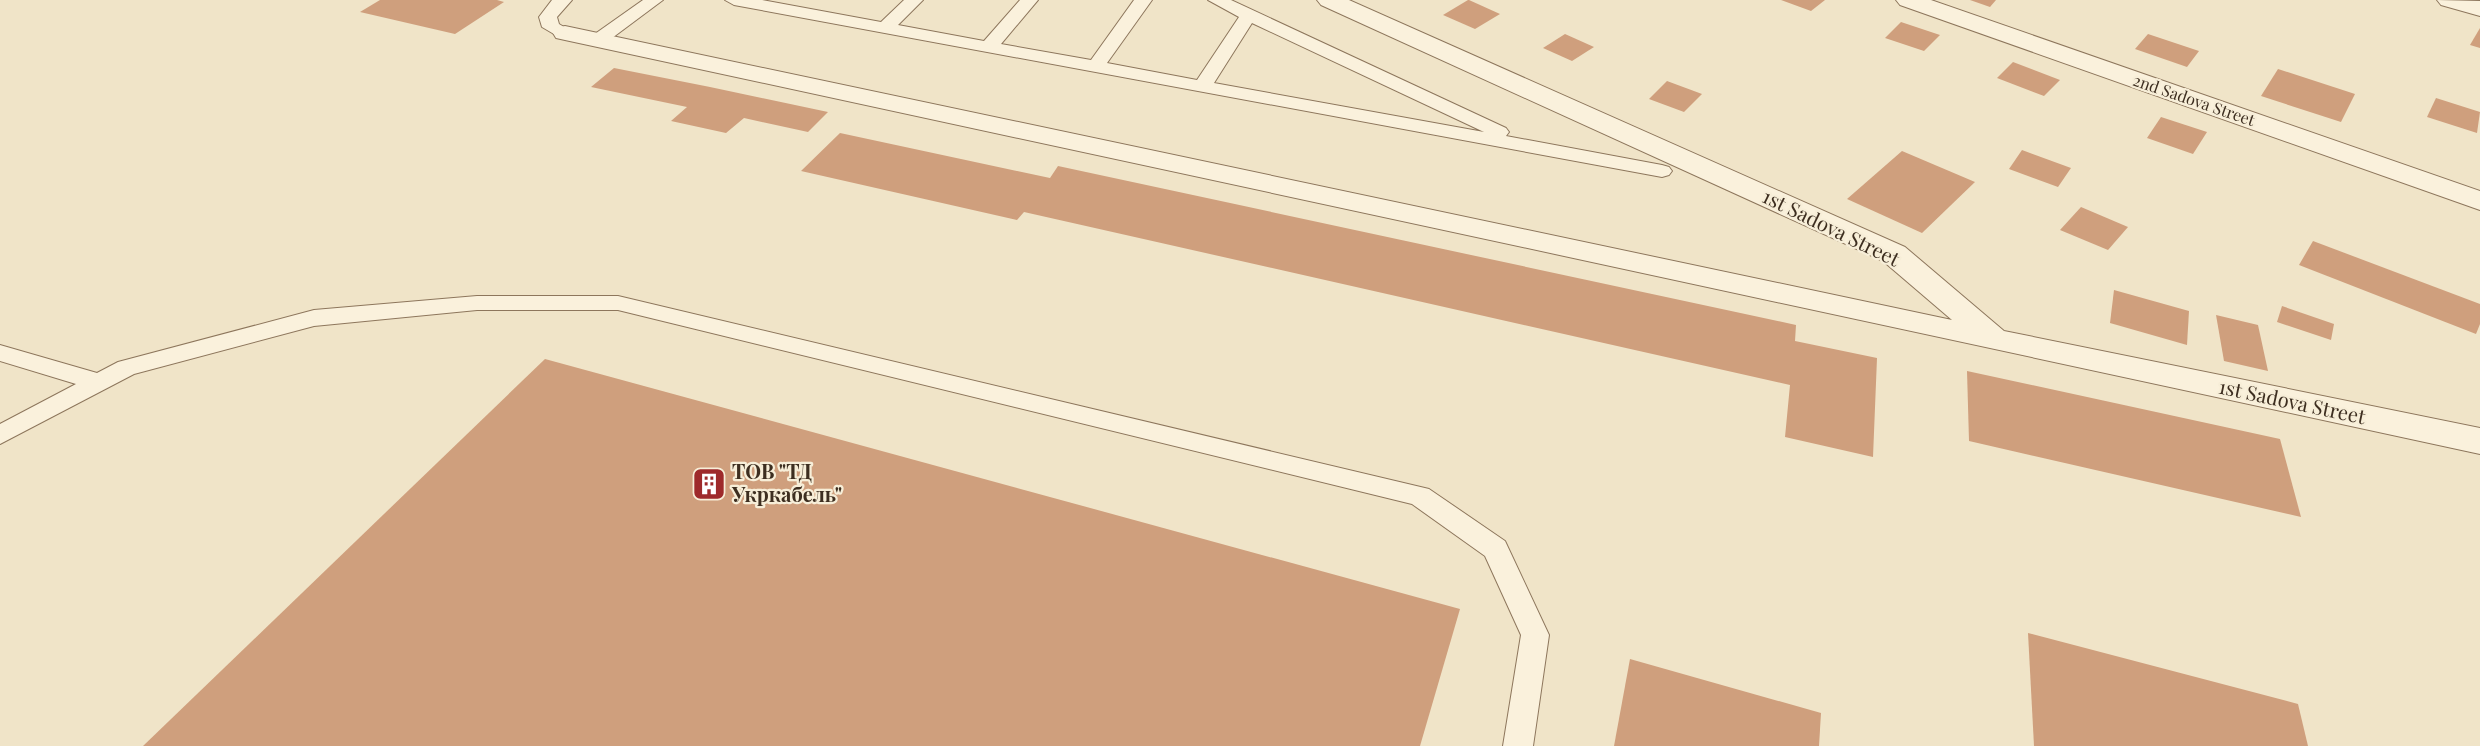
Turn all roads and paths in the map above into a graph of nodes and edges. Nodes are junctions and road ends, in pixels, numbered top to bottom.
1 (563, 0) edge
2 (654, 0) edge
3 (734, 0) edge
4 (914, 0) edge
5 (1029, 0) edge
6 (1143, 0) edge
7 (1217, 0) edge
8 (1329, 0) edge
9 (1908, 0) edge
10 (2449, 0) edge
11 (787, 4) edge
12 (2480, 9) edge
13 (1249, 15) junction
14 (885, 28) junction
15 (566, 33) joint
16 (598, 40) junction
17 (988, 47) junction
18 (1096, 66) junction
19 (1202, 86) junction
20 (1532, 147) junction
21 (1662, 171) dead end
22 (2480, 201) edge
23 (1996, 340) junction
24 (0, 353) edge
25 (99, 382) junction
26 (0, 435) edge
27 (2480, 441) edge
28 (1518, 746) edge

1 - 15 lane
2 - 16 lane
3 - 11 lane
4 - 14 lane
5 - 17 lane
6 - 18 lane
7 - 13 lane
8 - 23 street, 1st Sadova Street
9 - 22 street, 2nd Sadova Street
10 - 12 street
11 - 14 lane
13 - 19 lane
13 - 20 lane
14 - 17 lane
15 - 16 street
16 - 23 street
17 - 18 lane
18 - 19 lane
19 - 20 lane
20 - 21 lane
23 - 27 street, 1st Sadova Street
24 - 25 lane
25 - 26 lane
25 - 28 lane

